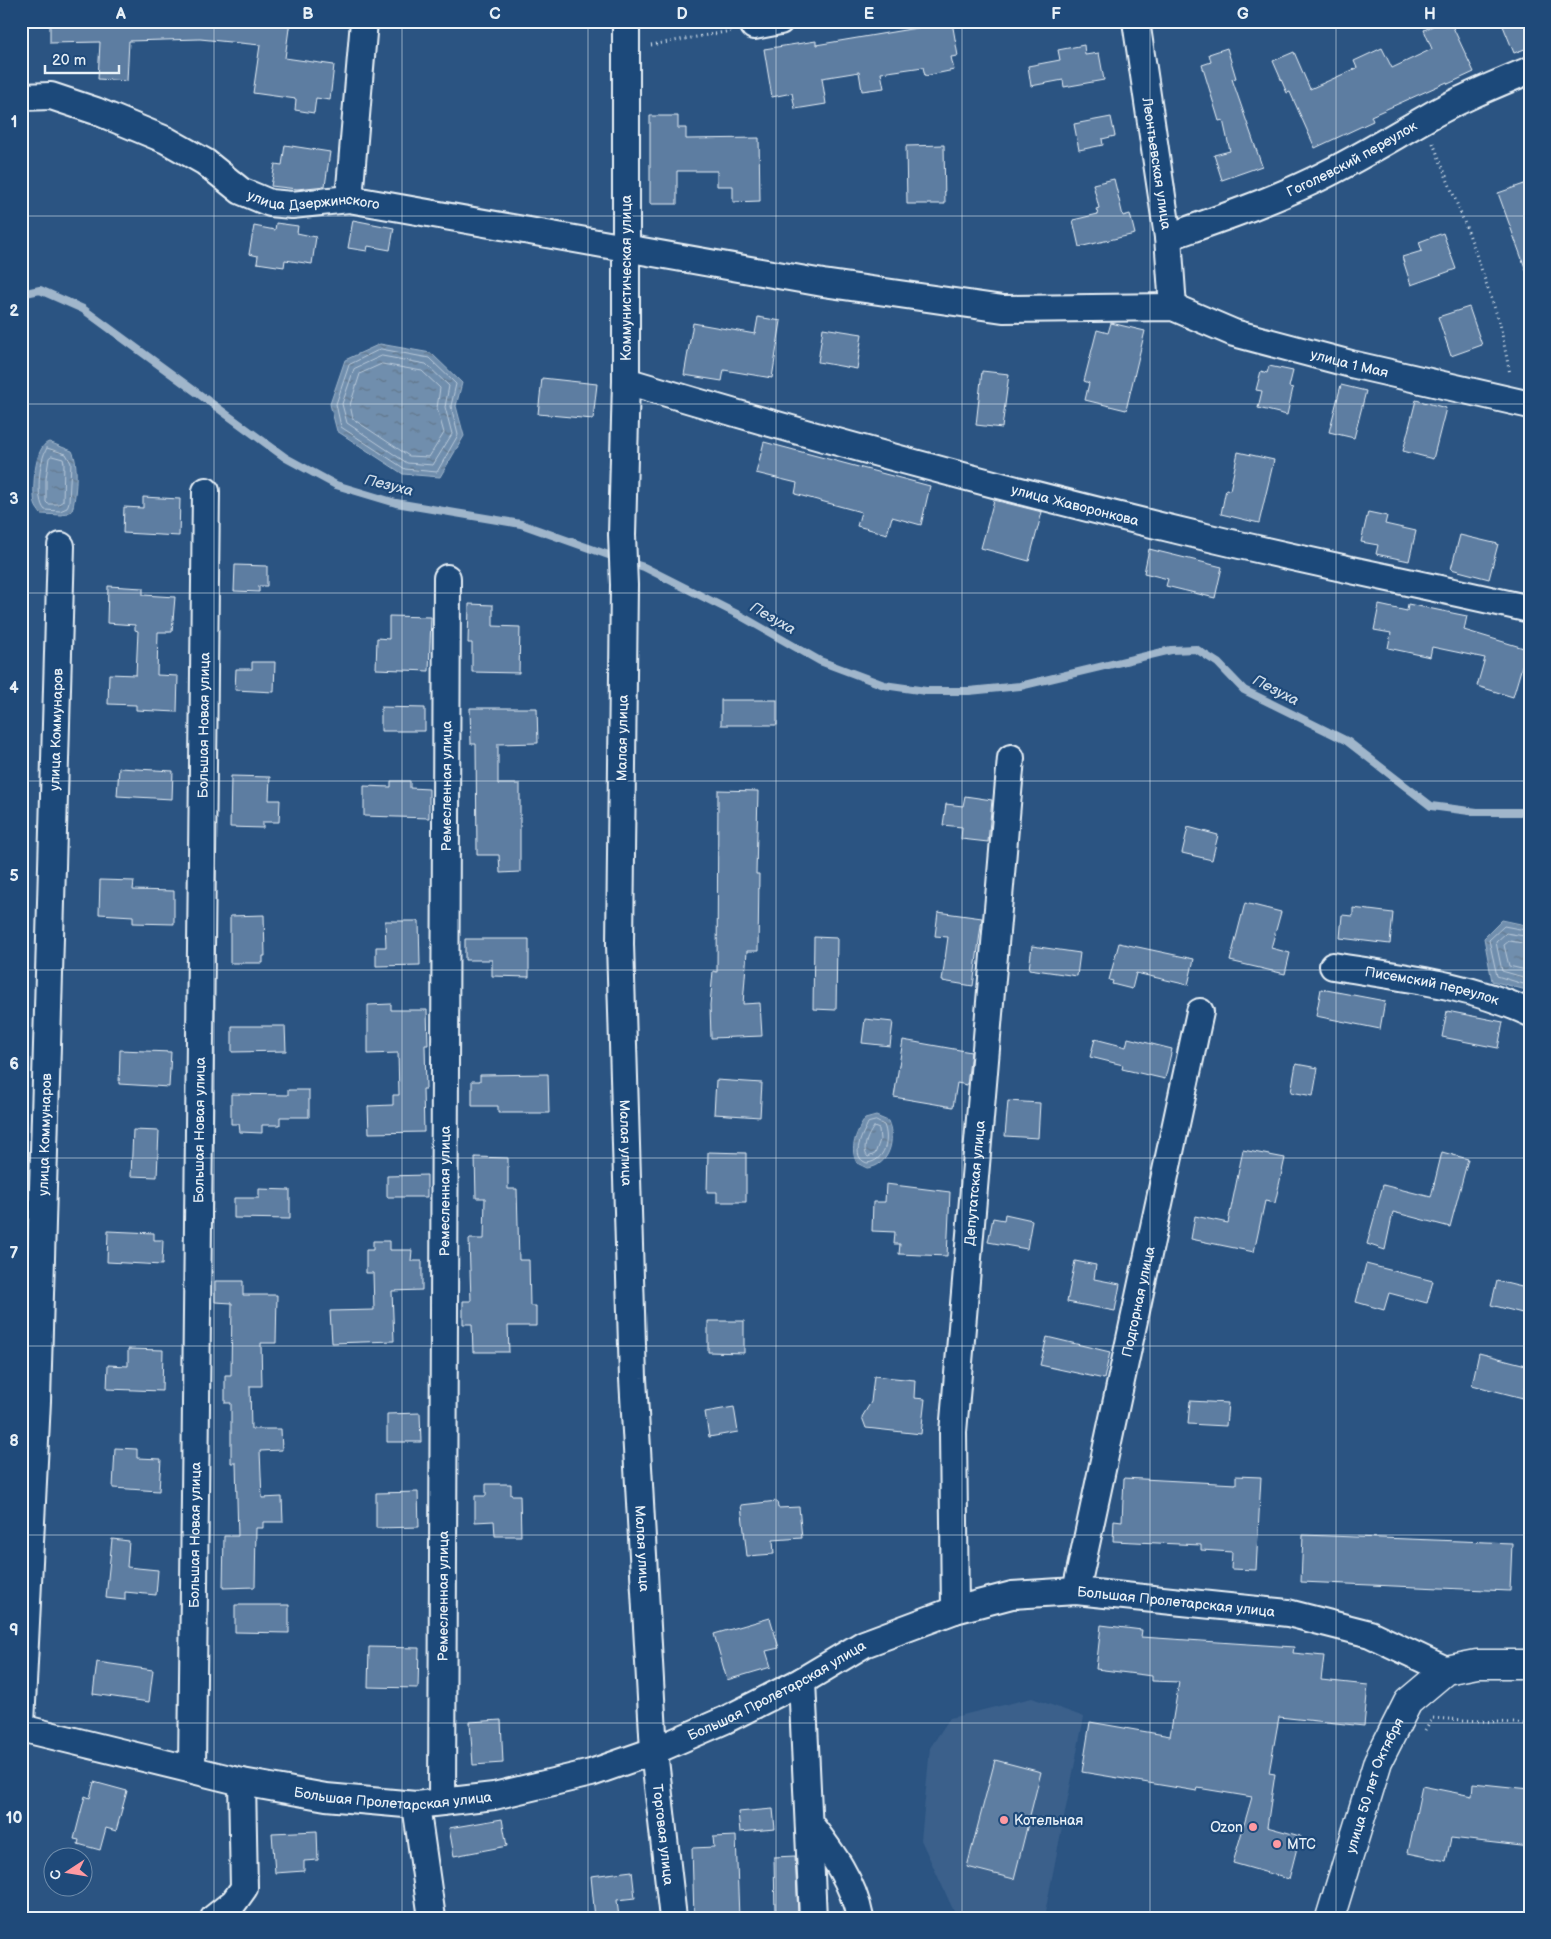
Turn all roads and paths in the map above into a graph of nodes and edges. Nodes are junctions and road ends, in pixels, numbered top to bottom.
1 (364, 21) edge
2 (626, 21) edge
3 (780, 21) edge
4 (1136, 21) edge
5 (754, 26) joint
6 (627, 50) junction
7 (1530, 70) edge
8 (21, 97) edge
9 (1424, 119) junction
10 (349, 199) junction
11 (1168, 237) junction
12 (627, 249) junction
13 (1173, 307) junction
14 (626, 381) junction
15 (1523, 403) edge
16 (206, 491) dead end
17 (622, 535) joint
18 (61, 546) dead end
19 (447, 578) dead end
20 (1530, 609) edge
21 (1011, 758) dead end
22 (1333, 966) dead end
23 (1200, 1012) dead end
24 (1530, 1013) edge
25 (1076, 1591) junction
26 (955, 1610) junction
27 (1530, 1664) edge
28 (1446, 1670) junction
29 (802, 1681) junction
30 (21, 1723) edge
31 (1530, 1724) edge
32 (21, 1728) edge
33 (1423, 1734) dead end
34 (654, 1751) junction
35 (192, 1769) junction
36 (242, 1782) junction
37 (442, 1802) junction
38 (416, 1805) junction
39 (809, 1823) junction
40 (244, 1888) junction
41 (214, 1918) edge
42 (247, 1918) edge
43 (432, 1918) edge
44 (673, 1918) edge
45 (813, 1918) edge
46 (860, 1918) edge
47 (1330, 1918) edge

1 - 10 street
2 - 6 street, Коммунистическая улица
3 - 5 street
4 - 11 street, Леонтьевская улица
5 - 6 path
6 - 12 street, Коммунистическая улица
7 - 9 street, Гоголевский переулок
8 - 10 street, улица Дзержинского
9 - 11 street, Гоголевский переулок
9 - 15 path
10 - 12 street, улица Дзержинского
11 - 13 street, Леонтьевская улица
12 - 13 street, улица Дзержинского
12 - 14 street, Коммунистическая улица
13 - 15 street, улица 1 Мая
14 - 17 street, Коммунистическая улица
14 - 20 street, улица Жаворонкова
16 - 35 street, Большая Новая улица
17 - 34 street, Малая улица
18 - 30 street, улица Коммунаров
19 - 37 street, Ремесленная улица
21 - 26 street, Депутатская улица
22 - 24 street, Писемский переулок
23 - 25 street, Подгорная улица
25 - 26 street, Большая Пролетарская улица
25 - 28 street, Большая Пролетарская улица
26 - 29 street, Большая Пролетарская улица
27 - 28 main road
28 - 47 main road, улица 50 лет Октября
29 - 34 street, Большая Пролетарская улица
29 - 39 street
31 - 33 path
32 - 35 street, Большая Пролетарская улица
34 - 37 street, Большая Пролетарская улица
34 - 44 street, Торговая улица
35 - 36 street, Большая Пролетарская улица
36 - 38 street, Большая Пролетарская улица
36 - 40 street
37 - 38 street, Большая Пролетарская улица
38 - 43 street
39 - 45 street
39 - 46 street
40 - 41 street
40 - 42 street

